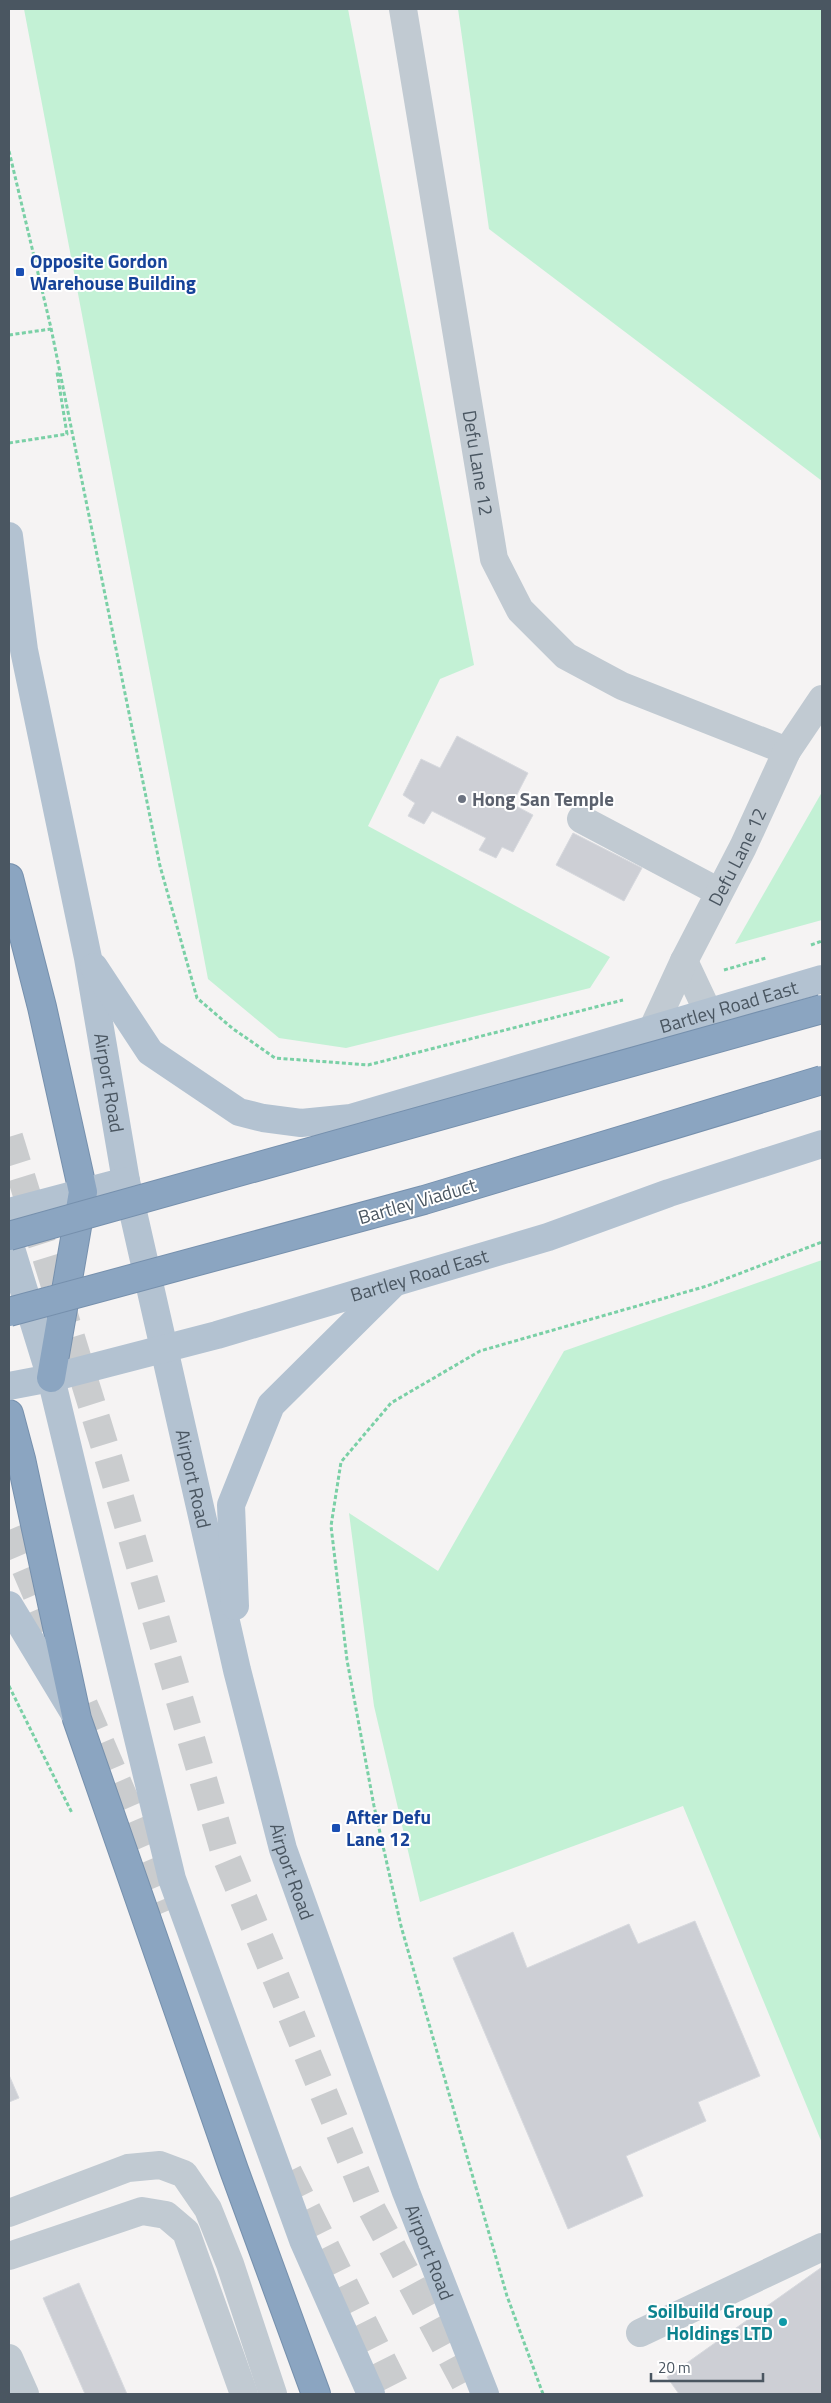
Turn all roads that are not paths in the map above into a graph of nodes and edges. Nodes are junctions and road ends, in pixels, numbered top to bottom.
1 (404, 9) edge
2 (9, 536) edge
3 (822, 699) edge
4 (787, 751) junction
5 (582, 819) dead end
6 (9, 878) edge
7 (719, 892) junction
8 (88, 958) junction
9 (683, 976) junction
10 (822, 979) edge
11 (822, 1009) edge
12 (708, 1012) junction
13 (653, 1028) junction
14 (822, 1080) edge
15 (822, 1144) edge
16 (126, 1180) junction
17 (83, 1192) junction
18 (9, 1212) edge
19 (9, 1236) edge
20 (9, 1242) edge
21 (397, 1280) junction
22 (9, 1312) edge
23 (162, 1349) junction
24 (51, 1378) junction
25 (9, 1386) edge
26 (9, 1414) edge
27 (9, 1605) edge
28 (237, 1670) junction
29 (77, 1719) junction
30 (9, 2213) edge
31 (822, 2247) edge
32 (9, 2256) edge
33 (640, 2333) dead end
34 (9, 2358) edge
35 (25, 2394) edge
36 (244, 2394) edge
37 (273, 2394) edge
38 (316, 2394) edge
39 (371, 2394) edge
40 (485, 2394) edge

1 - 4 street, Defu Lane 12
2 - 8 main road, Airport Road
3 - 4 street, Defu Lane 12
4 - 7 street, Defu Lane 12
5 - 7 street
6 - 17 highway
7 - 9 street, Defu Lane 12
8 - 13 main road, Bartley Road East
8 - 16 main road, Airport Road
9 - 12 street
9 - 13 street, Defu Lane 12
10 - 12 main road, Bartley Road East
11 - 19 highway, bridge
12 - 13 main road, Bartley Road East
14 - 22 highway, Bartley Viaduct, bridge
15 - 21 main road, Bartley Road East
16 - 17 main road
16 - 23 main road, Airport Road
17 - 18 main road
17 - 24 highway
20 - 24 main road
21 - 23 main road, Bartley Road East
21 - 28 main road
23 - 24 main road, Bartley Road East
23 - 28 main road, Airport Road
24 - 25 main road, Bartley Road East
24 - 39 main road
26 - 29 highway
27 - 29 main road
28 - 40 main road, Airport Road
29 - 38 highway
30 - 37 street
31 - 33 street
32 - 36 street
34 - 35 street

